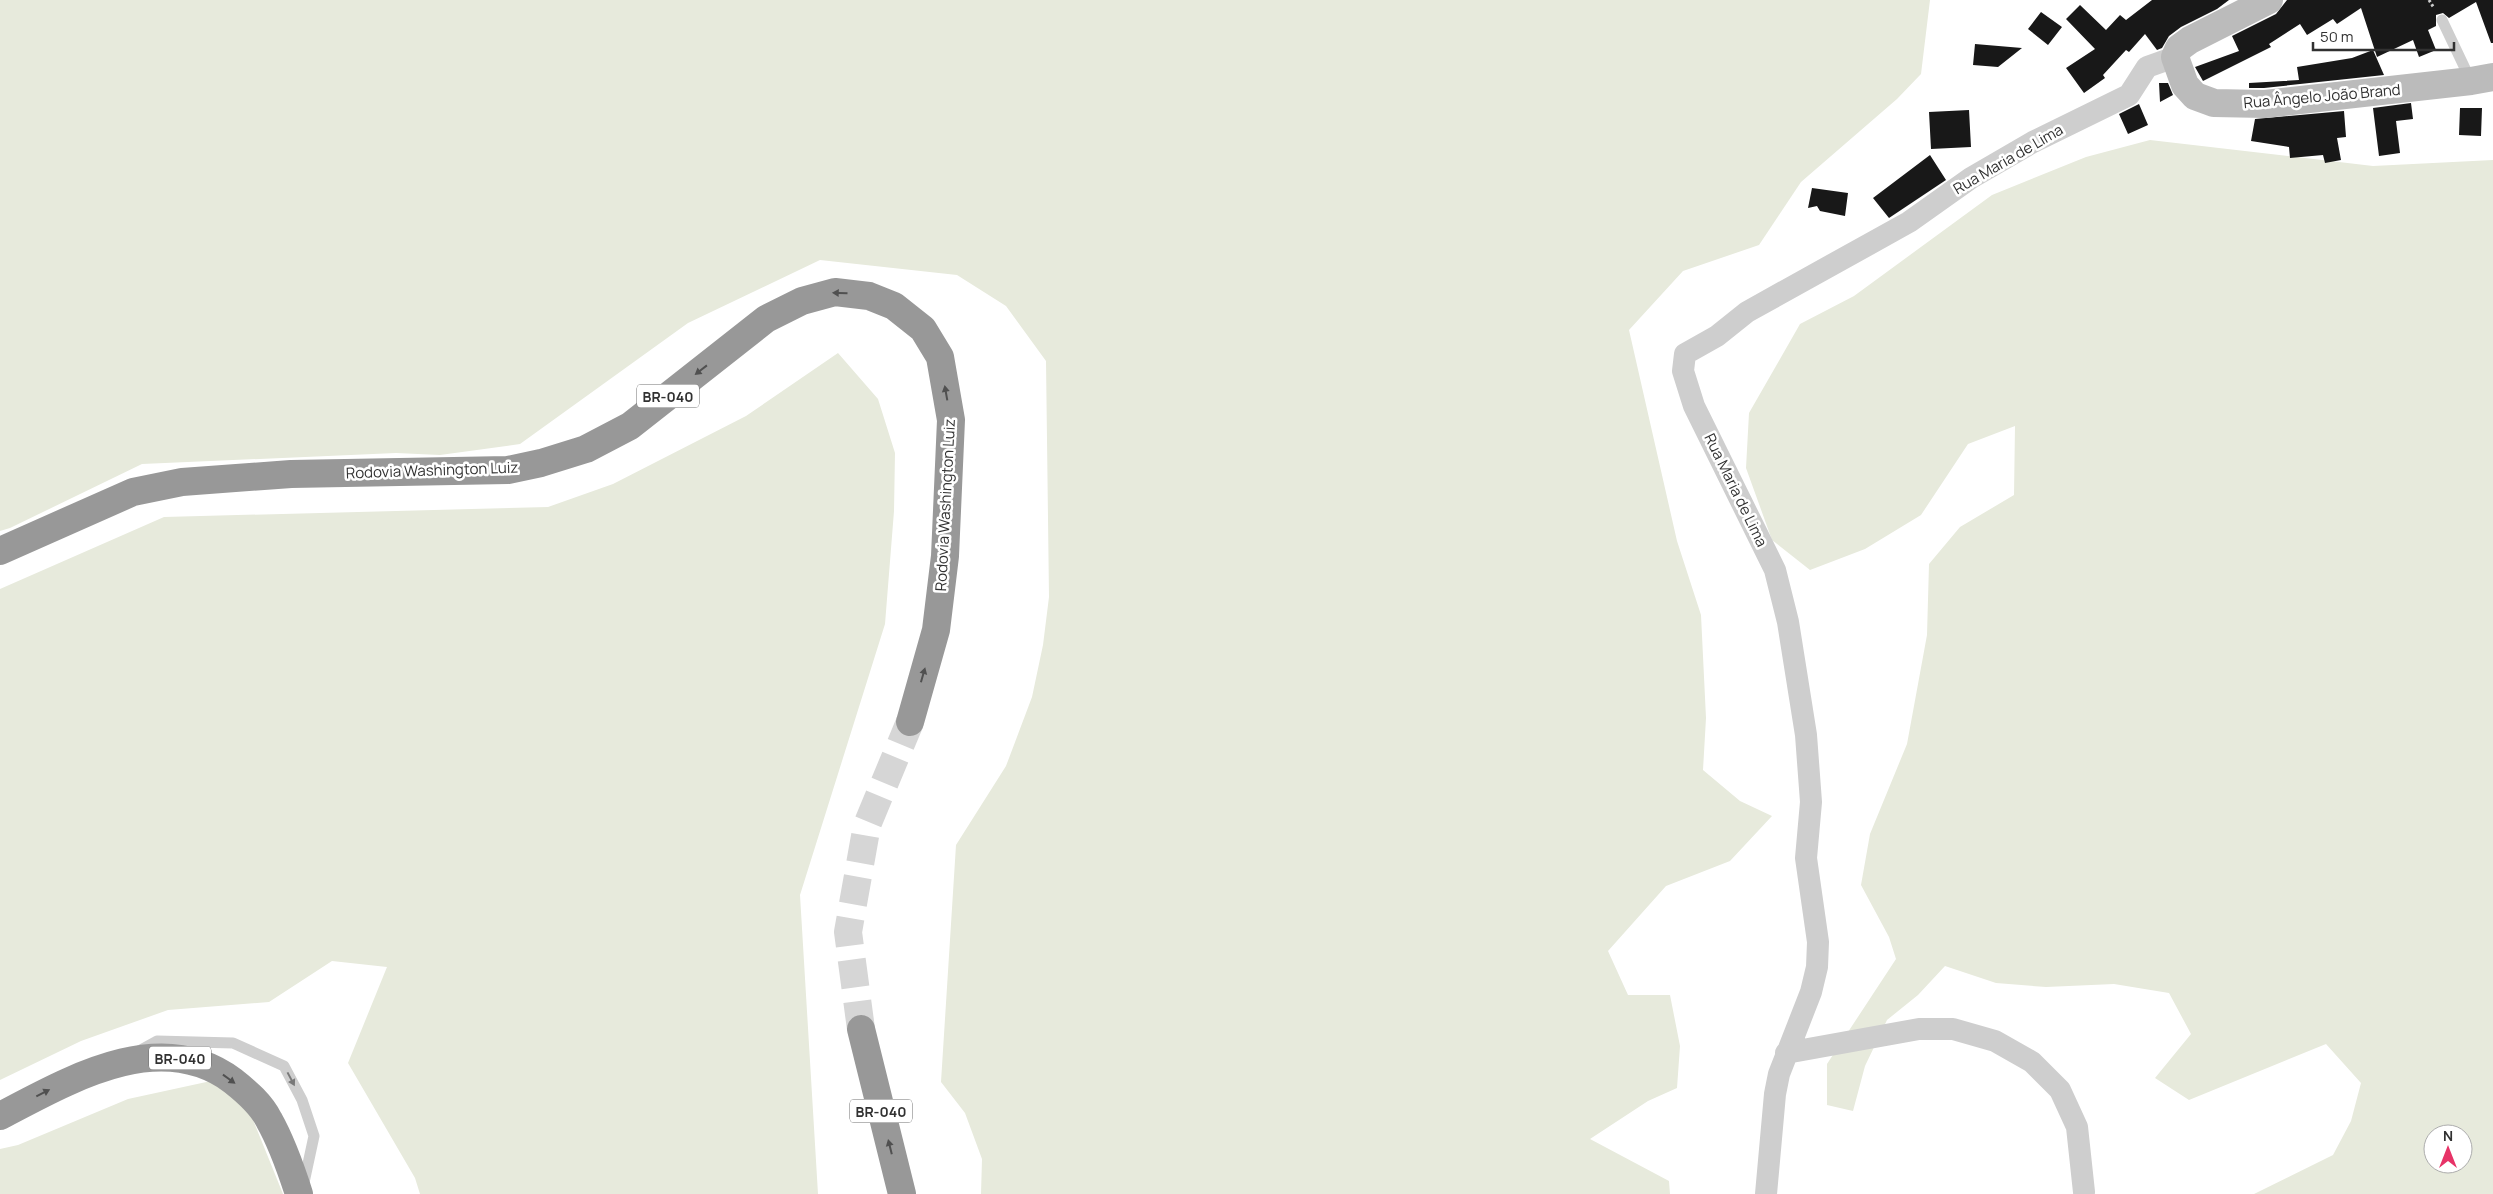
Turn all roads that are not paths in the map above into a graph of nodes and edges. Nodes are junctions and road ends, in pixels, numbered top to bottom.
1 (2270, 0) edge
2 (2442, 20) dead end
3 (2175, 57) junction
4 (2482, 79) edge
5 (0, 551) edge
6 (910, 722) tunnel mouth
7 (861, 1029) tunnel mouth
8 (1786, 1053) junction
9 (121, 1062) junction
10 (0, 1116) edge
11 (2084, 1192) dead end
12 (300, 1194) edge
13 (902, 1194) edge
14 (1766, 1194) edge

1 - 3 street
2 - 4 lane
3 - 4 street, Rua Ângelo João Brand
3 - 8 street, Rua Maria de Lima
6 -> 5 highway, Rodovia Washington Luiz / BR-040
13 -> 7 highway, BR-040
8 - 11 street
8 - 14 street, Rua Maria de Lima
10 -> 9 highway, BR-040
9 -> 12 highway, BR-040
9 -> 12 lane

